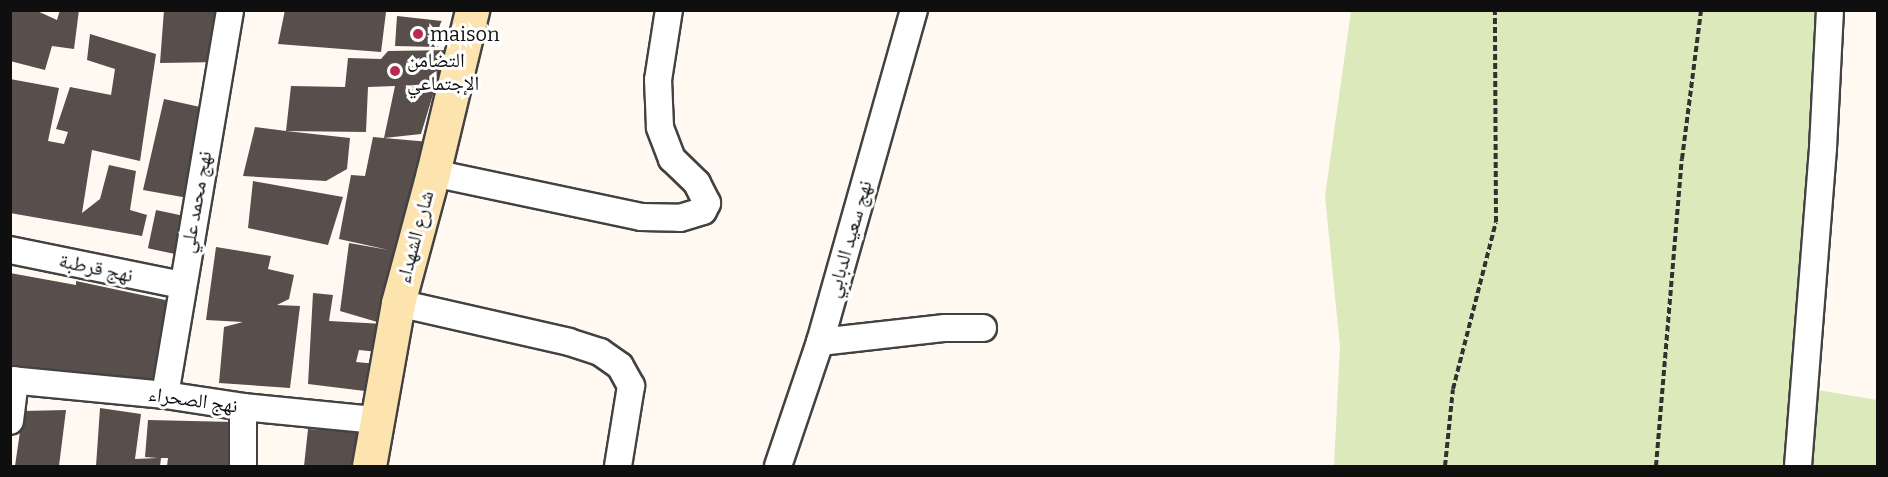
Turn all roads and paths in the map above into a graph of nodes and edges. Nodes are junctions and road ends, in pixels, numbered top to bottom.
1 (230, 10) edge
2 (472, 10) edge
3 (669, 10) edge
4 (914, 10) edge
5 (1495, 10) edge
6 (1701, 10) edge
7 (1830, 10) edge
8 (433, 173) junction
9 (10, 250) edge
10 (182, 285) junction
11 (398, 303) junction
12 (983, 328) dead end
13 (820, 342) junction
14 (13, 380) edge
15 (165, 394) junction
16 (243, 407) junction
17 (376, 420) junction
18 (10, 421) edge
19 (243, 466) edge
20 (369, 466) edge
21 (618, 466) edge
22 (778, 466) edge
23 (1445, 466) edge
24 (1656, 466) edge
25 (1798, 466) edge

1 - 10 street, نهج محمد علي
2 - 8 main road, شارع الشهداء
3 - 8 street
4 - 13 street, نهج سعيد الدبابي
5 - 23 path
6 - 24 path
7 - 25 street
8 - 11 main road, شارع الشهداء
9 - 10 street, نهج قرطبة
10 - 15 street, نهج محمد علي
11 - 17 main road, شارع الشهداء
11 - 21 street
12 - 13 street
13 - 22 street, نهج سعيد الدبابي
14 - 15 street, نهج الصحراء
14 - 18 street
15 - 16 street, نهج الصحراء
16 - 17 street, نهج الصحراء
16 - 19 street
17 - 20 main road, شارع الشهداء

